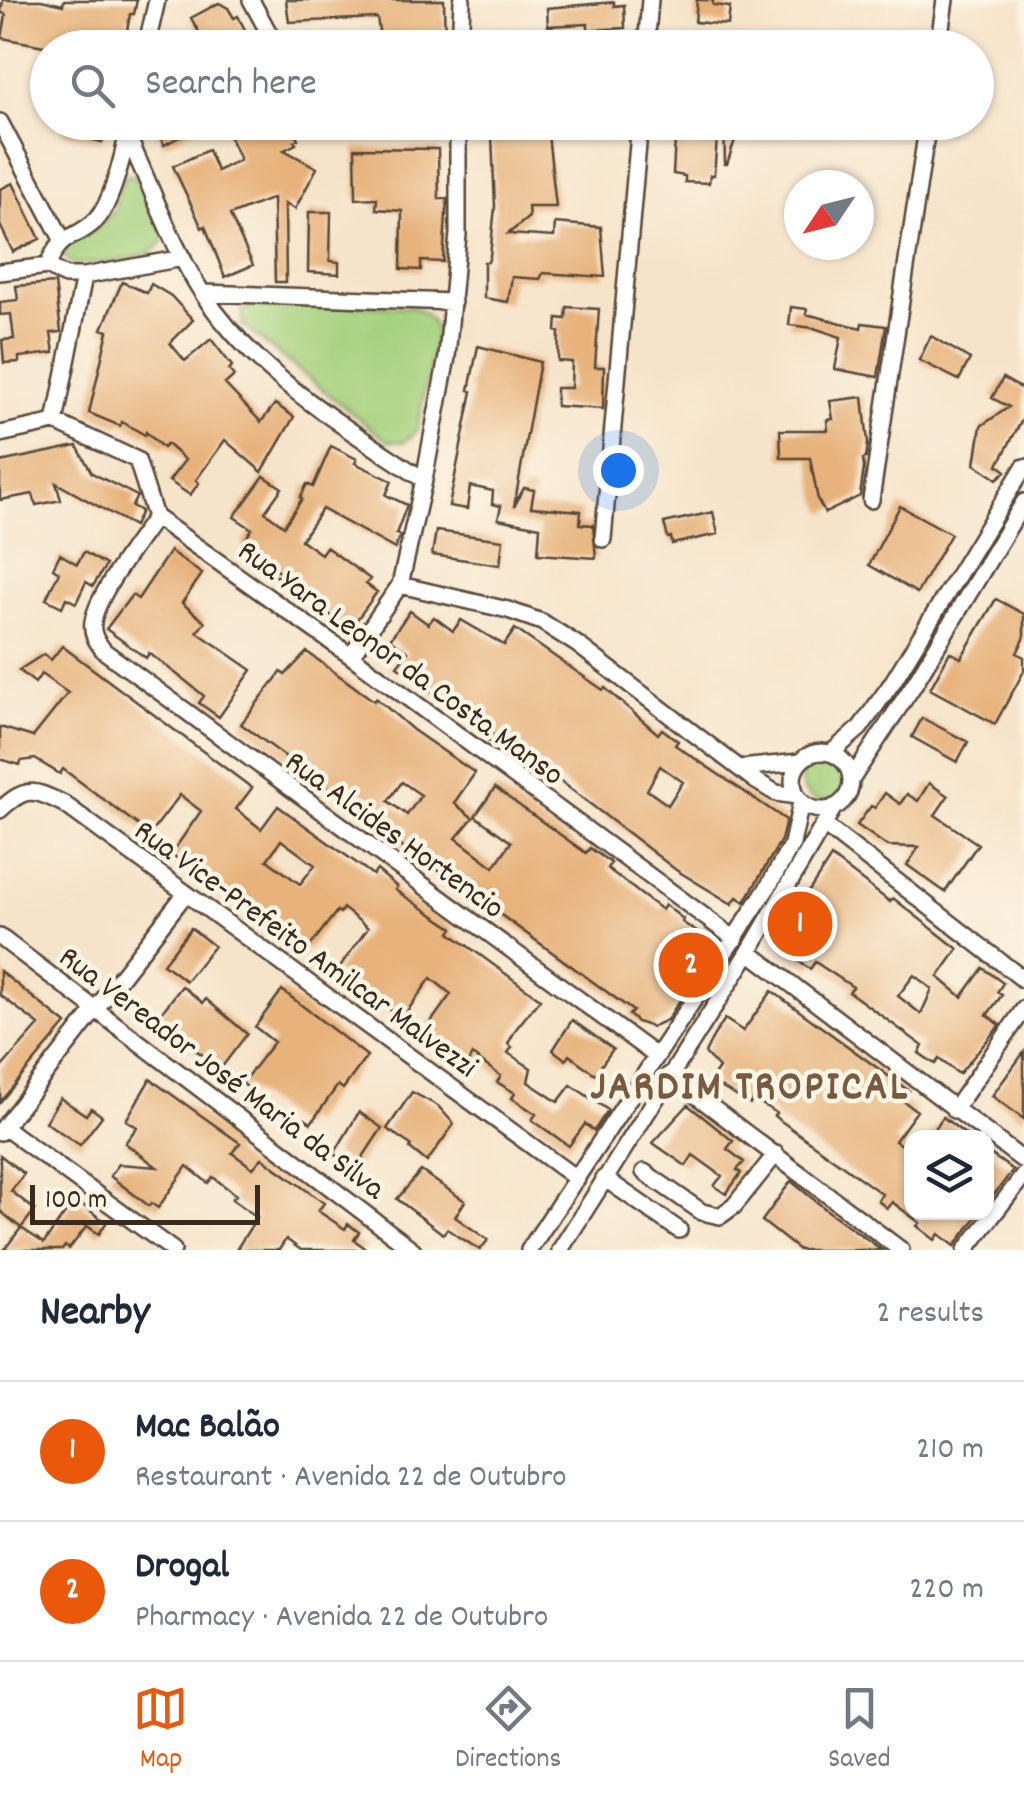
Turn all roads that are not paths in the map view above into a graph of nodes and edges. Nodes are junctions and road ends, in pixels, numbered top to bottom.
1 (157, 0) edge
2 (251, 0) edge
3 (462, 0) edge
4 (650, 0) edge
5 (945, 0) edge
6 (150, 30) edge
7 (267, 30) edge
8 (461, 30) edge
9 (648, 30) edge
10 (941, 30) edge
11 (0, 122) edge
12 (125, 140) edge
13 (134, 140) edge
14 (458, 140) edge
15 (638, 140) edge
16 (925, 140) edge
17 (62, 240) junction
18 (183, 258) junction
19 (48, 266) junction
20 (0, 272) edge
21 (84, 276) junction
22 (203, 293) junction
23 (452, 302) junction
24 (56, 422) junction
25 (0, 434) edge
26 (1024, 467) edge
27 (424, 480) junction
28 (871, 500) dead end
29 (1024, 502) edge
30 (155, 516) junction
31 (603, 539) dead end
32 (400, 585) junction
33 (351, 656) junction
34 (831, 754) junction
35 (800, 762) junction
36 (740, 768) junction
37 (851, 780) junction
38 (799, 799) junction
39 (834, 807) junction
40 (0, 810) edge
41 (824, 825) junction
42 (186, 893) junction
43 (0, 937) edge
44 (736, 939) junction
45 (749, 952) junction
46 (1024, 980) edge
47 (1024, 1008) edge
48 (98, 1010) junction
49 (656, 1056) junction
50 (669, 1075) junction
51 (954, 1110) junction
52 (2, 1130) edge
53 (776, 1154) junction
54 (1024, 1162) edge
55 (644, 1172) dead end
56 (1024, 1174) edge
57 (604, 1178) junction
58 (577, 1179) junction
59 (678, 1230) dead end
60 (173, 1250) edge
61 (413, 1250) edge
62 (529, 1250) edge
63 (560, 1250) edge
64 (900, 1250) edge
65 (966, 1250) edge

1 - 6 street
2 - 7 street
3 - 8 street
4 - 9 street
5 - 10 street
11 - 17 street
12 - 17 street
13 - 18 street
14 - 23 street
15 - 31 street
16 - 28 street
17 - 19 street
18 - 21 street
18 - 22 street
19 - 20 street
19 - 21 street
21 - 24 street
22 - 23 street
22 - 27 street
23 - 27 street
24 - 25 street
24 - 30 street
26 - 34 street
27 - 32 street
29 - 37 street
30 - 33 street, Rua Yara Leonor da Costa Manso
30 - 49 street, Rua Alcides Hortencio
32 - 33 street
32 - 36 street
33 - 44 street, Rua Yara Leonor da Costa Manso
34 - 35 street
34 - 37 street
35 - 36 street
35 - 38 street
36 - 38 street
37 - 39 street
38 - 39 street
38 - 44 street
39 - 41 street
40 - 42 street, Rua Vice-Prefeito Amilcar Malvezzi
41 - 45 street
41 - 46 street
42 - 48 street
42 - 58 street, Rua Vice-Prefeito Amilcar Malvezzi
43 - 48 street, Rua Vereador José Maria da Silva
44 - 49 street
45 - 50 street
45 - 51 street
47 - 51 street
48 - 52 street
48 - 61 street, Rua Vereador José Maria da Silva
49 - 58 street
50 - 53 street
50 - 57 street
51 - 54 street
52 - 60 street
53 - 55 street
53 - 64 street
56 - 65 street
57 - 59 street
57 - 63 street
58 - 62 street

